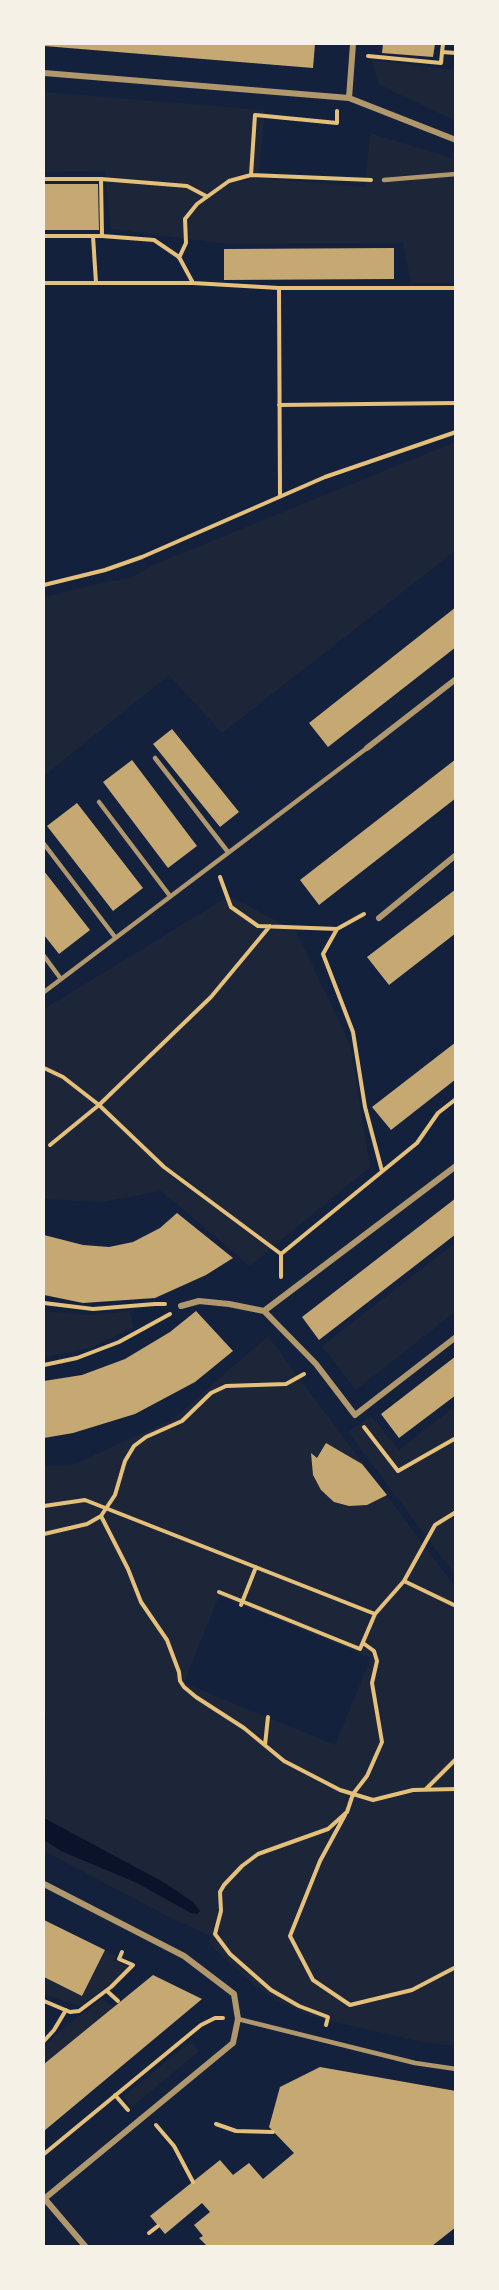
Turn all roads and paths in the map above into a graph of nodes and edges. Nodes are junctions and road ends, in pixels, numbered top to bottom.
1 (353, 44) edge
2 (443, 44) edge
3 (442, 52) junction
4 (456, 53) edge
5 (369, 56) dead end
6 (44, 73) edge
7 (349, 98) junction
8 (337, 115) dead end
9 (456, 140) edge
10 (456, 174) edge
11 (251, 175) junction
12 (44, 179) edge
13 (101, 179) junction
14 (384, 180) joint
15 (206, 196) junction
16 (44, 236) edge
17 (93, 236) junction
18 (102, 236) junction
19 (179, 258) junction
20 (44, 283) edge
21 (96, 283) junction
22 (194, 283) junction
23 (279, 288) junction
24 (456, 288) edge
25 (456, 403) edge
26 (279, 405) junction
27 (456, 432) edge
28 (280, 496) junction
29 (44, 585) edge
30 (456, 679) edge
31 (367, 748) joint
32 (155, 758) dead end
33 (99, 802) dead end
34 (44, 844) edge
35 (228, 852) junction
36 (456, 855) edge
37 (215, 862) junction
38 (170, 896) junction
39 (380, 918) joint
40 (270, 926) junction
41 (337, 929) junction
42 (115, 937) junction
43 (44, 956) edge
44 (61, 979) junction
45 (44, 992) edge
46 (44, 1068) edge
47 (456, 1100) edge
48 (99, 1105) junction
49 (50, 1145) dead end
50 (456, 1166) edge
51 (382, 1171) junction
52 (281, 1254) junction
53 (281, 1297) junction
54 (44, 1303) edge
55 (181, 1306) junction
56 (264, 1311) junction
57 (456, 1337) edge
58 (316, 1364) junction
59 (44, 1365) edge
60 (355, 1415) junction
61 (456, 1438) edge
62 (44, 1506) edge
63 (108, 1508) junction
64 (456, 1512) edge
65 (101, 1516) junction
66 (44, 1534) edge
67 (256, 1567) junction
68 (404, 1581) junction
69 (219, 1592) dead end
70 (241, 1603) junction
71 (456, 1606) edge
72 (375, 1614) junction
73 (363, 1643) junction
74 (268, 1717) dead end
75 (265, 1745) junction
76 (456, 1759) edge
77 (456, 1789) edge
78 (425, 1790) junction
79 (353, 1794) junction
80 (347, 1812) junction
81 (44, 1884) edge
82 (122, 1952) dead end
83 (456, 1967) edge
84 (106, 1991) junction
85 (44, 2001) edge
86 (118, 2001) dead end
87 (66, 2010) junction
88 (237, 2019) junction
89 (326, 2026) dead end
90 (44, 2042) edge
91 (456, 2068) edge
92 (115, 2095) junction
93 (128, 2111) dead end
94 (216, 2124) dead end
95 (160, 2129) dead end
96 (273, 2133) dead end
97 (44, 2154) edge
98 (193, 2182) dead end
99 (44, 2199) edge
100 (158, 2226) dead end
101 (149, 2233) dead end
102 (85, 2247) edge

1 - 7 street
2 - 3 path
3 - 4 path
3 - 5 path
6 - 7 street
7 - 9 street
8 - 11 path
10 - 14 lane
11 - 14 path
11 - 15 path
12 - 13 path
13 - 15 path
13 - 18 path
15 - 19 path
16 - 17 path
17 - 18 path
17 - 21 path
18 - 19 path
19 - 22 path
20 - 21 path
21 - 22 path
22 - 23 path
23 - 24 path
23 - 26 path
25 - 26 path
26 - 28 path
27 - 28 path
28 - 29 path
30 - 31 street
31 - 35 lane
32 - 35 lane
33 - 38 lane
34 - 42 lane
35 - 37 lane
36 - 39 street
37 - 38 lane
37 - 40 path
38 - 42 lane
39 - 41 path
40 - 41 path
40 - 48 path
41 - 51 path
42 - 44 lane
43 - 44 lane
44 - 45 lane
46 - 48 path
47 - 51 path
48 - 49 path
48 - 52 path
50 - 53 street
51 - 52 path
52 - 53 path
53 - 56 street
54 - 55 path
55 - 56 street
55 - 59 path
56 - 58 street
57 - 60 street
58 - 60 street
58 - 63 path
60 - 61 path
62 - 63 path
63 - 65 path
63 - 67 path
64 - 68 path
65 - 66 path
65 - 75 path
67 - 70 path
67 - 72 path
68 - 71 path
68 - 72 path
69 - 70 path
70 - 73 path
72 - 73 path
73 - 79 path
74 - 75 path
75 - 79 path
76 - 78 path
77 - 78 path
78 - 79 path
79 - 80 path
80 - 83 path
80 - 89 path
81 - 88 street
82 - 84 path
84 - 86 path
84 - 87 path
85 - 87 path
87 - 90 path
88 - 91 lane
88 - 92 path
88 - 99 street
92 - 93 path
92 - 97 path
94 - 96 path
95 - 98 path
99 - 102 street
100 - 101 path

